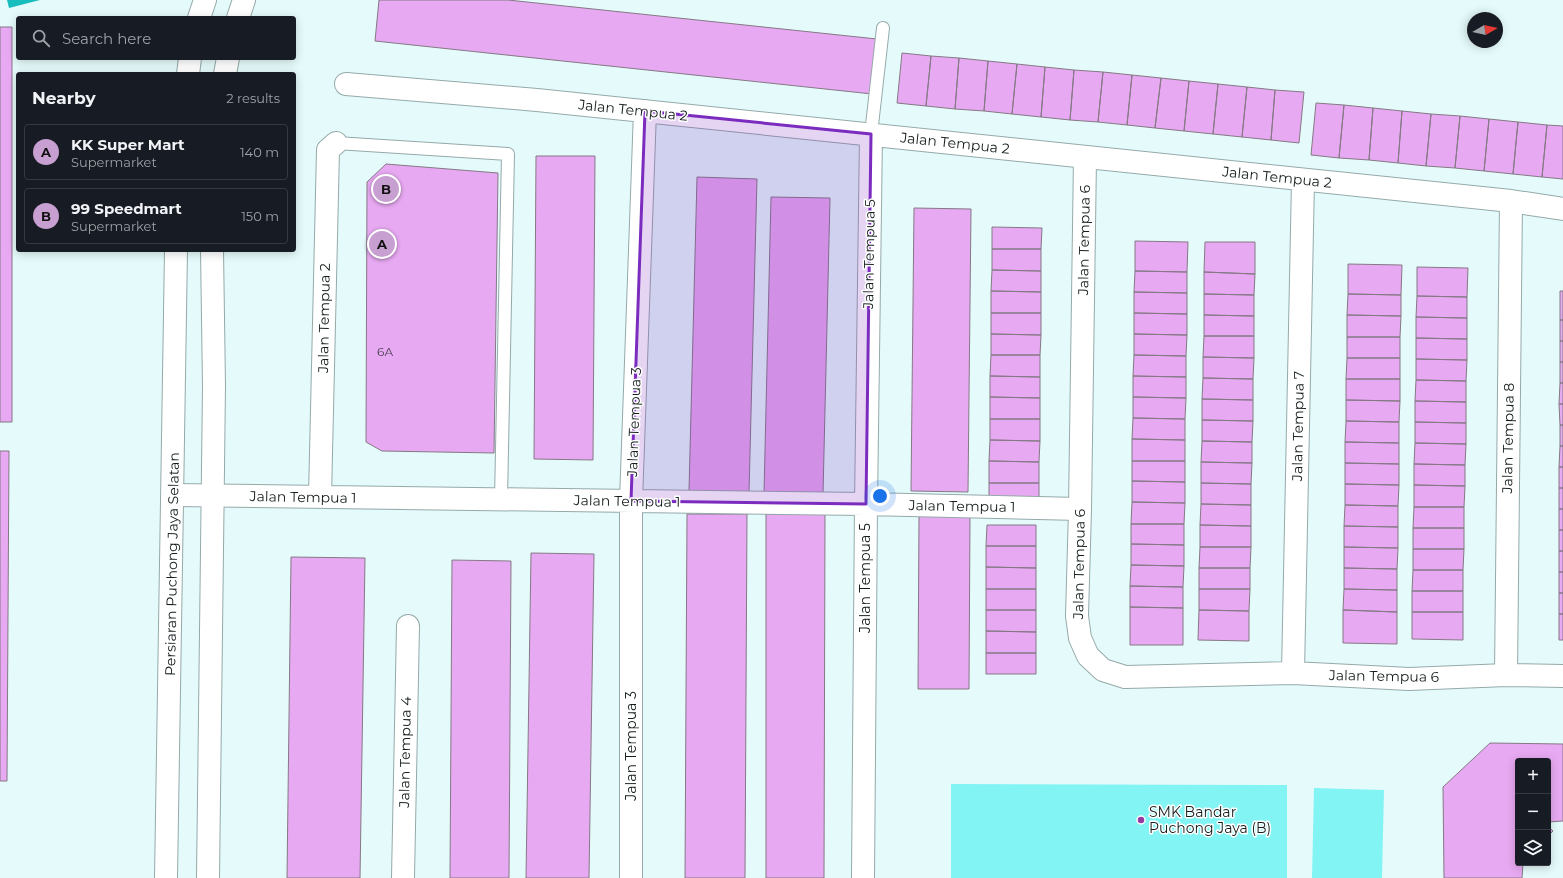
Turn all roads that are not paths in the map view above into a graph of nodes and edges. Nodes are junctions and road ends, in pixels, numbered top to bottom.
1 (205, 0) edge
2 (244, 0) edge
3 (200, 16) edge
4 (239, 16) edge
5 (883, 28) dead end
6 (190, 60) edge
7 (228, 60) edge
8 (188, 72) edge
9 (225, 72) edge
10 (346, 84) dead end
11 (645, 111) junction
12 (871, 134) junction
13 (336, 143) joint
14 (1084, 157) junction
15 (1302, 180) junction
16 (1511, 201) junction
17 (1563, 209) edge
18 (176, 252) edge
19 (212, 252) edge
20 (173, 495) junction
21 (213, 496) junction
22 (320, 497) junction
23 (501, 499) junction
24 (631, 501) junction
25 (866, 504) junction
26 (1080, 509) junction
27 (408, 626) dead end
28 (1293, 673) junction
29 (1506, 675) junction
30 (1563, 676) edge
31 (166, 878) edge
32 (208, 878) edge
33 (403, 878) edge
34 (631, 878) edge
35 (863, 878) edge

1 - 3 street
2 - 4 street
5 - 12 lane
6 - 8 street
7 - 9 street
10 - 11 street, Jalan Tempua 2
11 - 12 street, Jalan Tempua 2
11 - 24 street, Jalan Tempua 3
12 - 14 street, Jalan Tempua 2
12 - 25 street, Jalan Tempua 5
13 - 22 street, Jalan Tempua 2
13 - 23 lane
14 - 15 street, Jalan Tempua 2
14 - 26 street, Jalan Tempua 6
15 - 16 street, Jalan Tempua 2
15 - 28 street, Jalan Tempua 7
16 - 17 street, Jalan Tempua 2
16 - 29 street, Jalan Tempua 8
18 - 20 street, Persiaran Puchong Jaya Selatan
19 - 21 street
20 - 21 street, Jalan Tempua 1
20 - 31 street, Persiaran Puchong Jaya Selatan
21 - 22 street, Jalan Tempua 1
21 - 32 street
22 - 23 street, Jalan Tempua 1
23 - 24 street, Jalan Tempua 1
24 - 25 street, Jalan Tempua 1
24 - 34 street, Jalan Tempua 3
25 - 26 street, Jalan Tempua 1
25 - 35 street, Jalan Tempua 5
26 - 28 street, Jalan Tempua 6
27 - 33 street, Jalan Tempua 4
28 - 29 street, Jalan Tempua 6
29 - 30 street, Jalan Tempua 6

